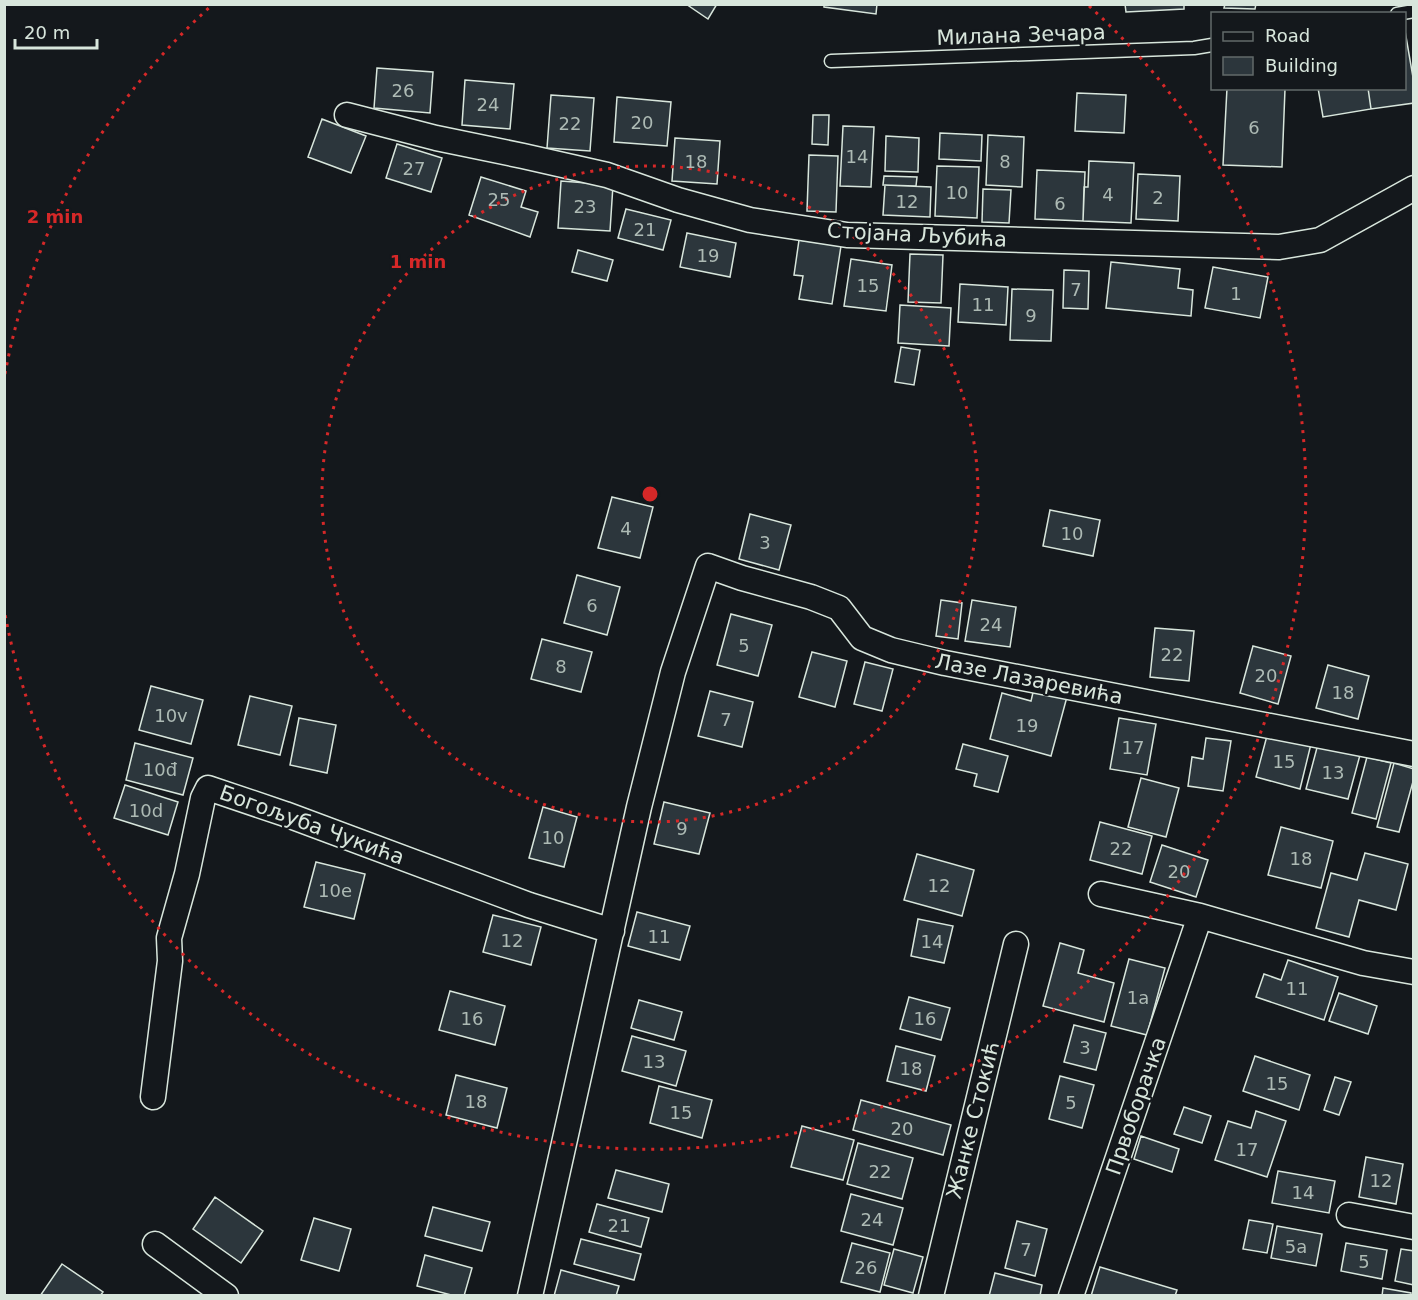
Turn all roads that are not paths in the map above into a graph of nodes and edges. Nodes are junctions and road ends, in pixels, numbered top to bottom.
1 (1211, 45) edge
2 (831, 61) dead end
3 (347, 115) dead end
4 (1413, 188) edge
5 (1413, 754) edge
6 (1101, 894) dead end
7 (1200, 916) junction
8 (612, 931) junction
9 (1016, 944) dead end
10 (1413, 972) edge
11 (153, 1098) dead end
12 (1349, 1215) dead end
13 (1413, 1227) edge
14 (155, 1244) dead end
15 (226, 1296) edge
16 (530, 1296) edge
17 (931, 1296) edge
18 (1071, 1296) edge

1 - 2 lane, Милана Зечара
3 - 4 street, Стојана Љубића
5 - 8 street, Лазе Лазаревића
6 - 7 street
7 - 10 street
7 - 18 street, Првоборачка
8 - 11 street, Богољуба Чукића
8 - 16 street
9 - 17 street, Жанке Стокић
12 - 13 street
14 - 15 street

